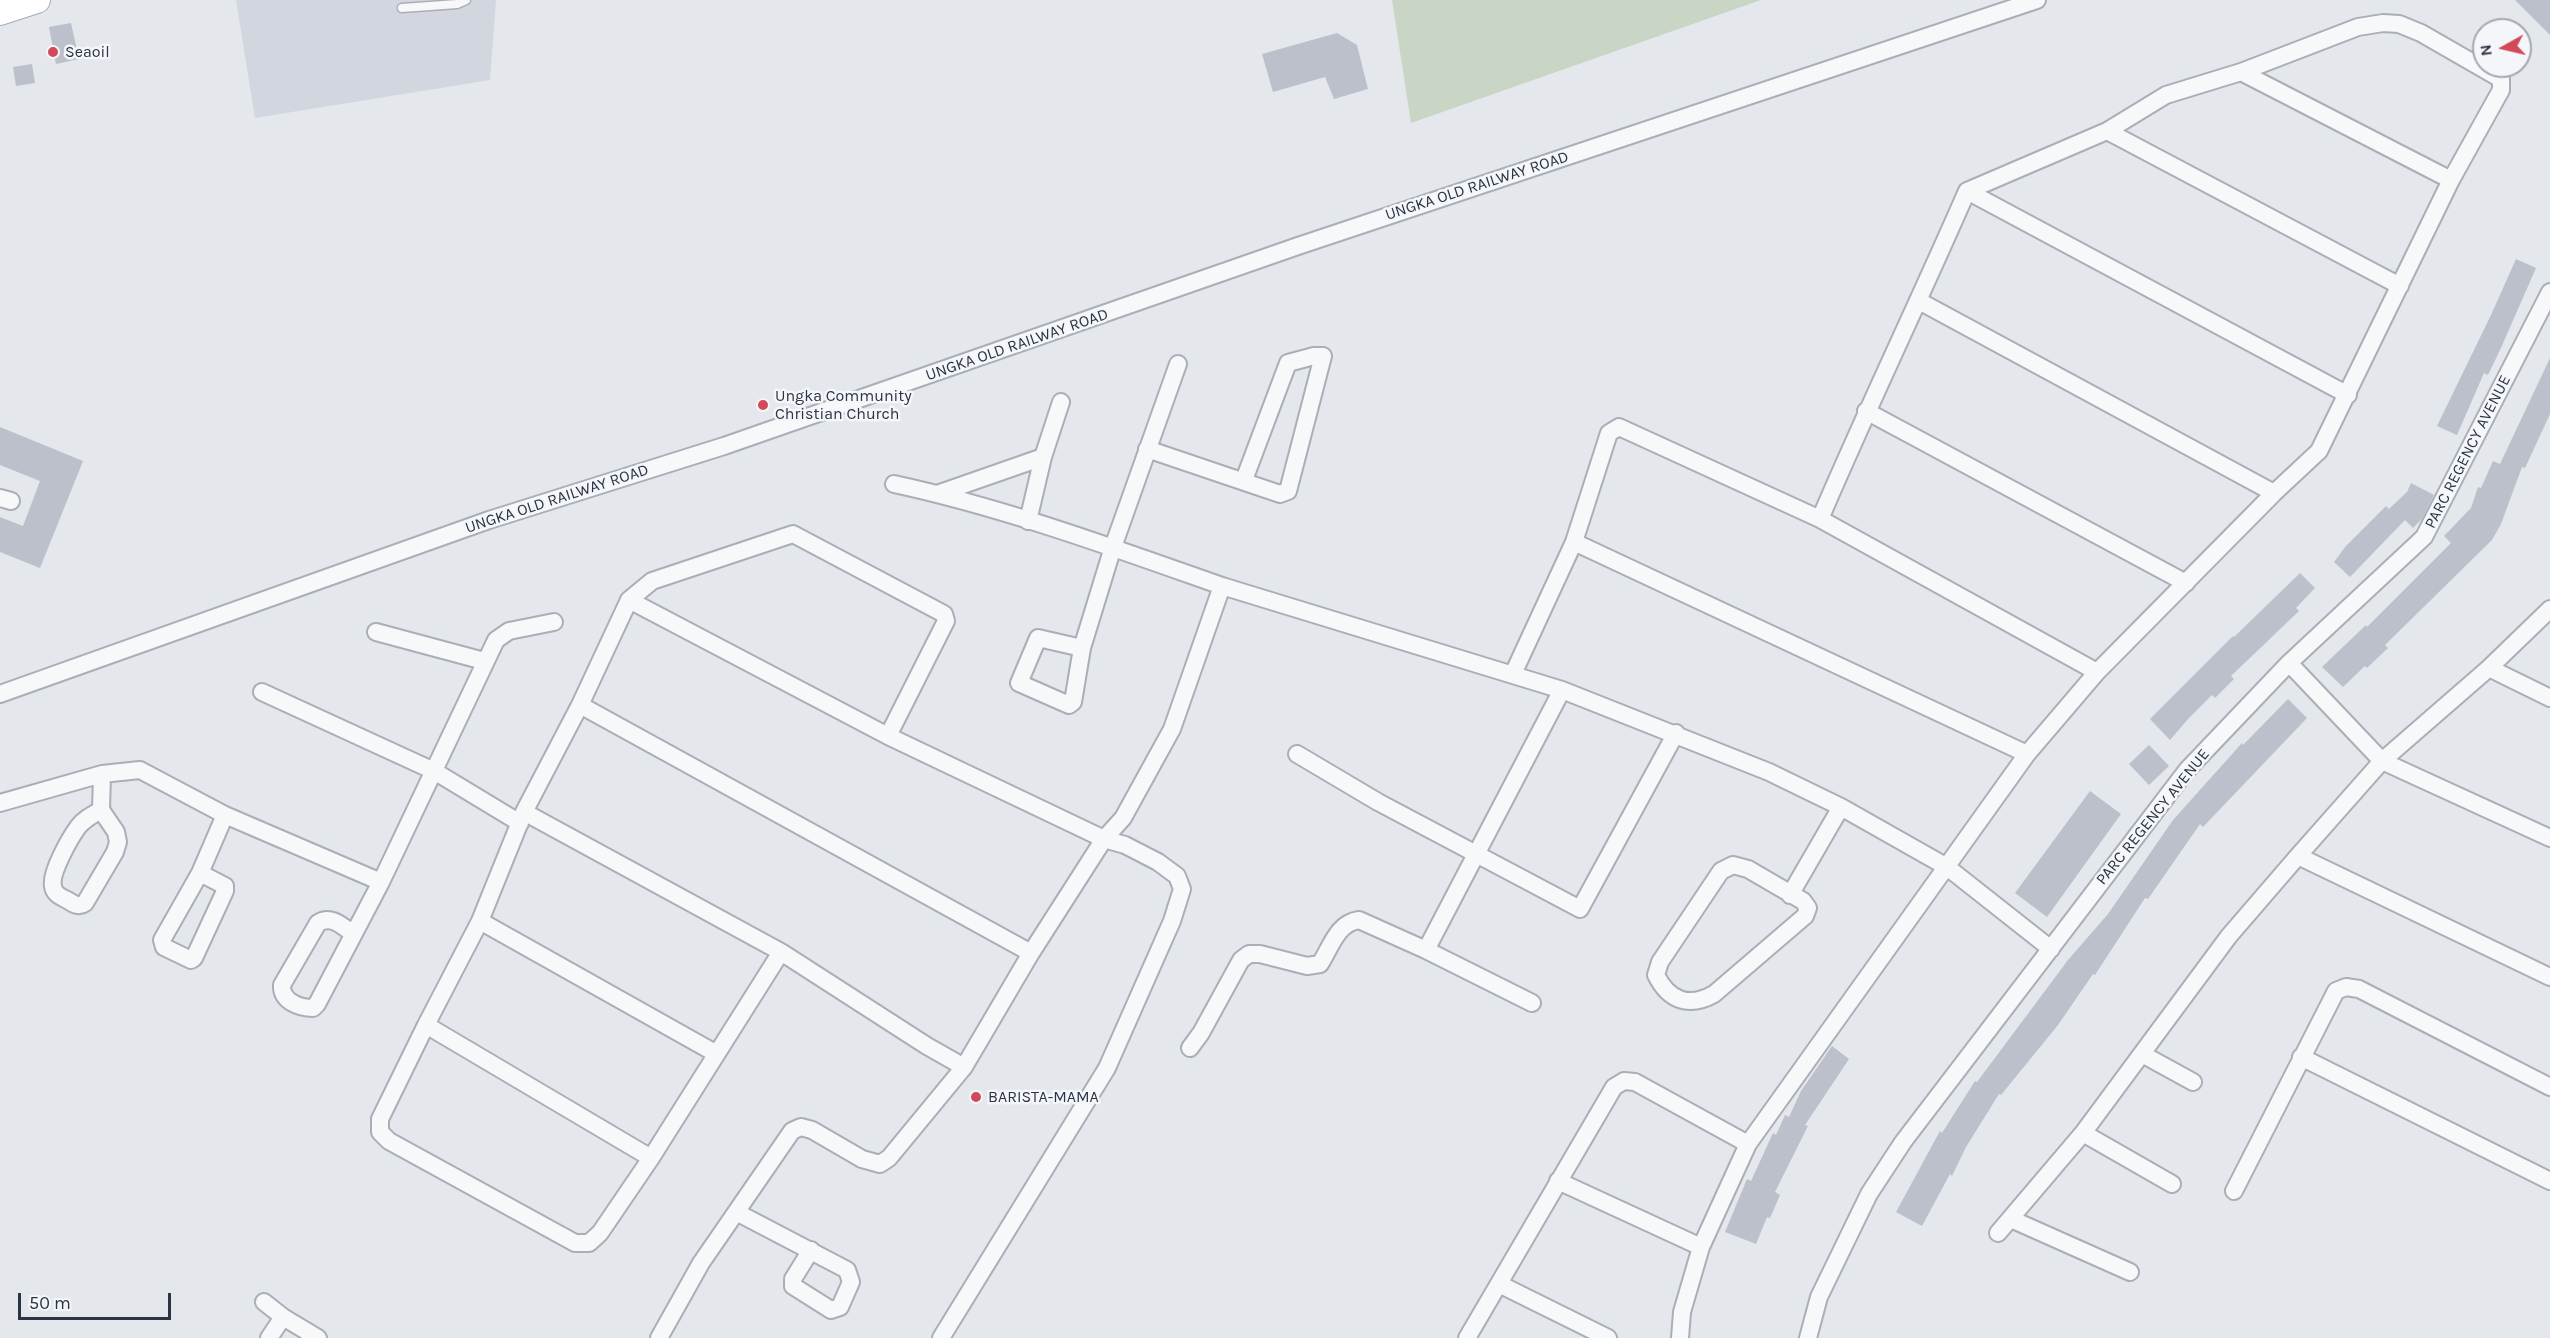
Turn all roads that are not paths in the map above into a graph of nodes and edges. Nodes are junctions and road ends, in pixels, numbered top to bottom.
1 (37, 0) edge
2 (466, 0) edge
3 (2037, 0) edge
4 (402, 8) dead end
5 (0, 12) edge
6 (2241, 72) junction
7 (2107, 131) junction
8 (2451, 180) junction
9 (1967, 191) junction
10 (2400, 286) junction
11 (2550, 292) edge
12 (1919, 301) junction
13 (1178, 364) dead end
14 (2348, 395) junction
15 (1060, 402) dead end
16 (1866, 411) junction
17 (1147, 449) junction
18 (1043, 457) junction
19 (1244, 480) junction
20 (894, 484) dead end
21 (2274, 493) junction
22 (937, 494) junction
23 (1820, 519) junction
24 (1028, 521) junction
25 (1574, 542) junction
26 (1113, 547) junction
27 (2186, 583) junction
28 (1222, 586) junction
29 (628, 600) junction
30 (2550, 609) edge
31 (554, 622) dead end
32 (376, 632) dead end
33 (1082, 648) junction
34 (484, 661) junction
35 (2289, 663) junction
36 (2489, 669) junction
37 (2097, 672) junction
38 (1513, 674) junction
39 (1562, 690) junction
40 (262, 692) dead end
41 (0, 694) edge
42 (2550, 698) edge
43 (580, 705) junction
44 (1676, 733) junction
45 (888, 736) junction
46 (1297, 754) dead end
47 (2027, 754) junction
48 (2382, 761) junction
49 (434, 771) junction
50 (102, 774) junction
51 (0, 803) edge
52 (1841, 807) junction
53 (100, 810) junction
54 (225, 815) junction
55 (522, 817) junction
56 (2550, 838) edge
57 (1104, 839) junction
58 (1478, 855) junction
59 (2298, 856) junction
60 (1947, 867) junction
61 (200, 873) junction
62 (381, 882) junction
63 (1790, 895) junction
64 (480, 921) junction
65 (352, 933) junction
66 (2051, 949) junction
67 (1426, 950) junction
68 (781, 952) junction
69 (1031, 953) junction
70 (2550, 977) edge
71 (1532, 1003) dead end
72 (426, 1025) junction
73 (1190, 1048) dead end
74 (715, 1053) junction
75 (2142, 1054) junction
76 (2301, 1057) junction
77 (964, 1067) junction
78 (2193, 1082) dead end
79 (2550, 1087) edge
80 (2083, 1133) junction
81 (1748, 1144) junction
82 (651, 1158) junction
83 (1558, 1181) junction
84 (2550, 1181) edge
85 (2172, 1184) dead end
86 (2234, 1191) dead end
87 (738, 1213) junction
88 (2012, 1219) junction
89 (1998, 1233) dead end
90 (1701, 1247) junction
91 (811, 1250) dead end
92 (2130, 1272) dead end
93 (1498, 1284) junction
94 (264, 1302) dead end
95 (283, 1317) junction
96 (269, 1338) edge
97 (318, 1338) edge
98 (659, 1338) edge
99 (941, 1338) edge
100 (1467, 1338) edge
101 (1608, 1338) edge
102 (1680, 1338) edge
103 (1808, 1338) edge

1 - 5 main road
2 - 4 lane
3 - 41 street, UNGKA OLD RAILWAY ROAD
6 - 7 street
6 - 8 street
6 - 8 street
7 - 9 street
7 - 10 street
8 - 10 street
9 - 12 street
9 - 14 street
10 - 14 street
11 - 35 street, PARC REGENCY AVENUE
12 - 16 street
12 - 21 street
13 - 17 street
14 - 21 street
15 - 18 street
16 - 23 street
16 - 27 street
17 - 19 street
17 - 26 street
18 - 22 street
18 - 24 street
19 - 19 street
20 - 22 street
21 - 27 street
22 - 24 street
23 - 25 street
23 - 37 street
24 - 26 street
25 - 38 street
25 - 47 street
26 - 28 street
26 - 33 street
27 - 37 street
28 - 38 street
28 - 57 street
29 - 43 street
29 - 45 street
29 - 45 street
30 - 36 street
31 - 34 street
32 - 34 street
33 - 33 street
34 - 49 street
35 - 48 street
35 - 66 street, PARC REGENCY AVENUE
36 - 42 street
36 - 48 street
37 - 47 street
38 - 39 street
39 - 44 street
39 - 58 street
40 - 49 street
43 - 55 street
43 - 69 street
44 - 52 street
44 - 58 street
45 - 57 street
46 - 58 street
47 - 60 street
48 - 56 street
48 - 59 street
49 - 55 street
49 - 62 street
50 - 51 street
50 - 53 street
50 - 54 street
52 - 60 street
52 - 63 street
53 - 53 street
54 - 61 street
54 - 62 street
55 - 64 street
55 - 68 street
57 - 69 street
57 - 99 street
58 - 67 street
59 - 70 street
59 - 75 street
60 - 66 street
60 - 81 street
61 - 61 street
62 - 65 street
63 - 63 street
64 - 72 street
64 - 74 street
65 - 65 street
66 - 103 street, PARC REGENCY AVENUE
67 - 71 street
67 - 73 street
68 - 74 street
68 - 77 street
69 - 77 street
72 - 82 street
72 - 82 street
74 - 82 street
75 - 78 street
75 - 80 street
76 - 79 street
76 - 84 street
76 - 86 street
77 - 87 street
80 - 85 street
80 - 88 street
81 - 83 street
81 - 90 street
83 - 90 street
83 - 93 street
87 - 91 street
87 - 98 street
88 - 89 street
88 - 92 street
90 - 102 street
93 - 100 street
93 - 101 street
94 - 95 street
95 - 96 street
95 - 97 street

